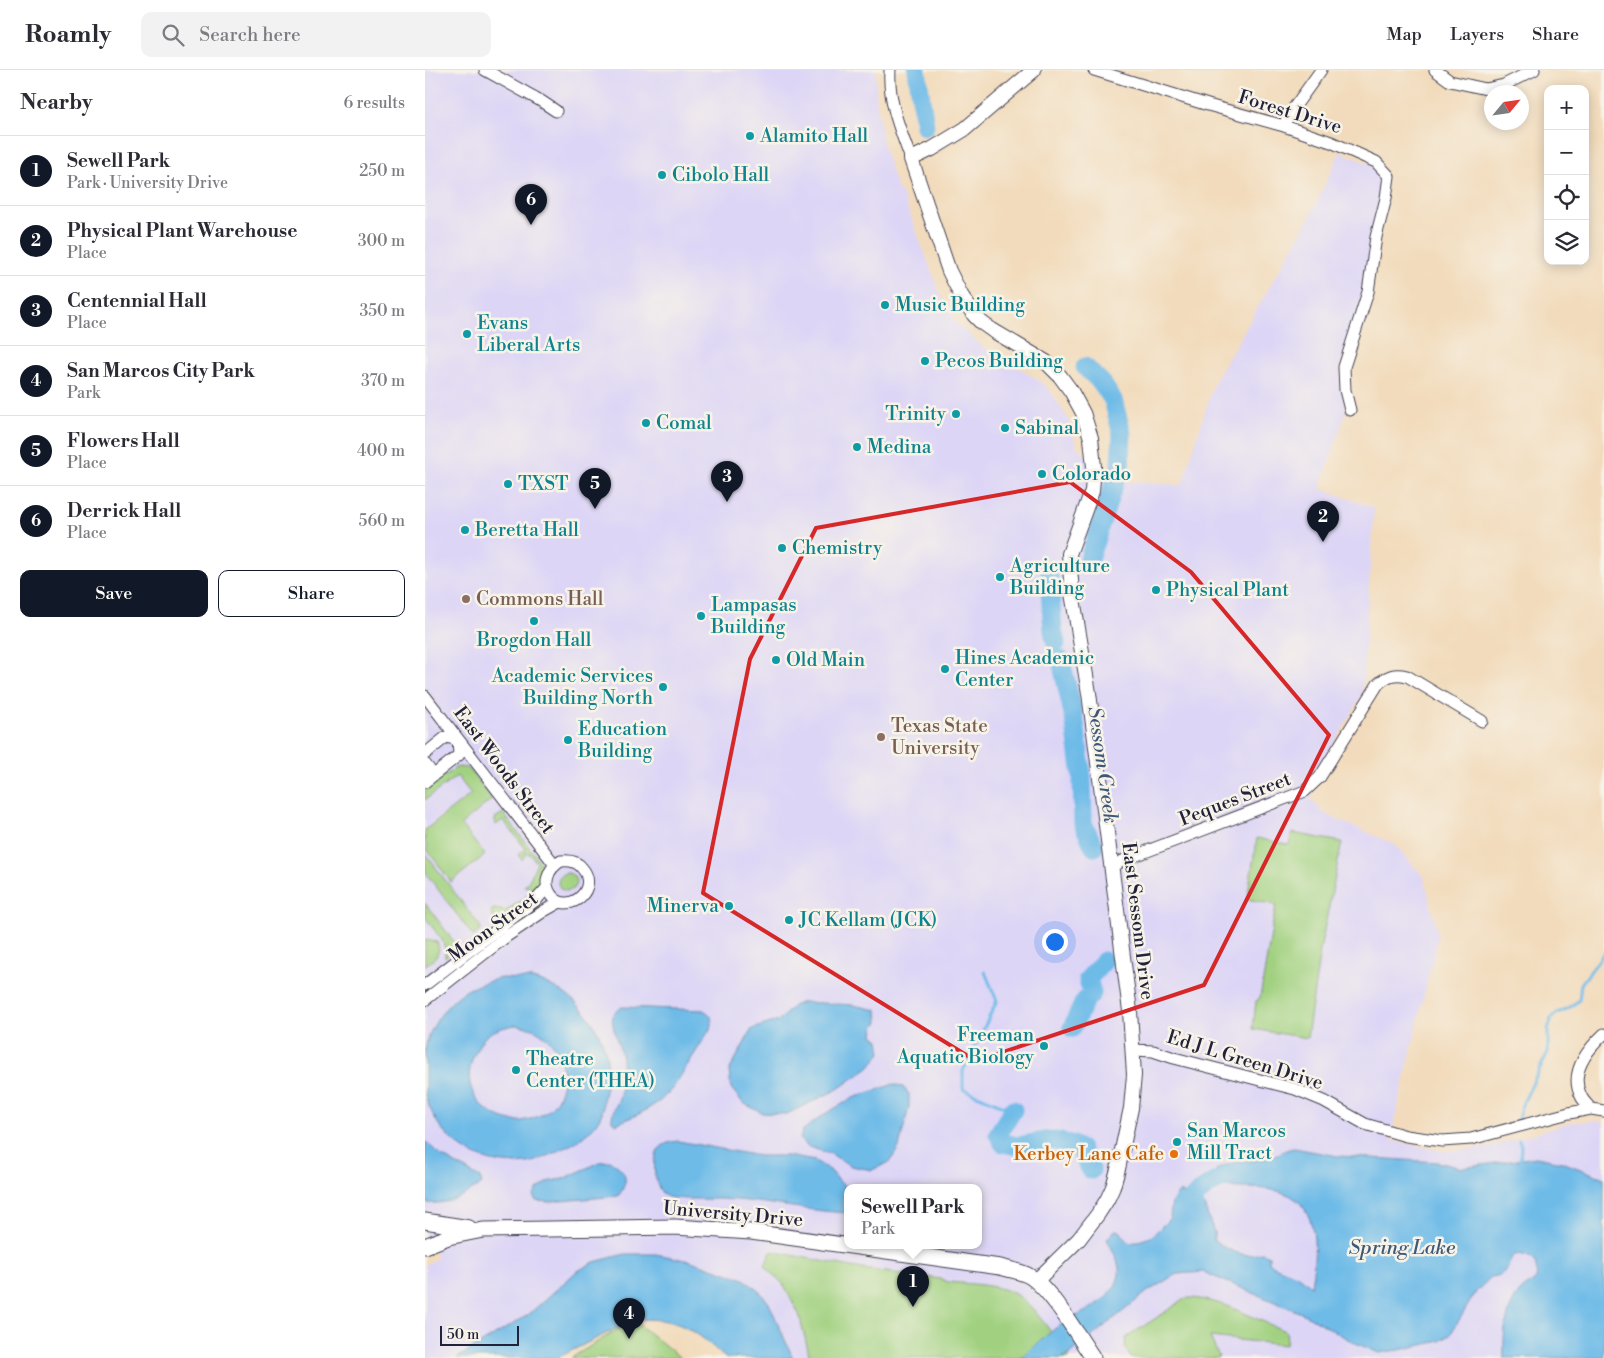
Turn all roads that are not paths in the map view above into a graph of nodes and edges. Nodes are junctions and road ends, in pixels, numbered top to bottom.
1 (485, 70) edge
2 (890, 70) edge
3 (1034, 70) edge
4 (1094, 70) edge
5 (1321, 70) edge
6 (1435, 70) edge
7 (1534, 70) edge
8 (556, 111) dead end
9 (1284, 126) junction
10 (911, 159) junction
11 (1350, 410) dead end
12 (425, 696) edge
13 (1482, 721) dead end
14 (458, 740) junction
15 (425, 754) edge
16 (425, 764) edge
17 (427, 781) edge
18 (555, 865) junction
19 (1112, 866) junction
20 (547, 888) junction
21 (560, 902) junction
22 (425, 985) edge
23 (425, 1000) edge
24 (1604, 1034) edge
25 (1134, 1050) junction
26 (1591, 1109) junction
27 (1604, 1111) edge
28 (425, 1221) edge
29 (483, 1230) junction
30 (844, 1245) edge
31 (425, 1246) edge
32 (871, 1249) edge
33 (1036, 1280) junction
34 (1089, 1352) edge

1 - 8 street
2 - 10 street
3 - 10 street
4 - 9 street, Forest Drive
5 - 9 street
6 - 7 street
9 - 11 street, Forest Drive
10 - 19 street, East Sessom Drive
12 - 14 street, East Woods Street
13 - 19 street, Peques Street
14 - 15 street
14 - 17 street
14 - 18 street, East Woods Street
16 - 17 street
18 - 20 street
18 - 21 street
19 - 25 street, East Sessom Drive
20 - 21 street
20 - 22 street, Moon Street
21 - 23 street, Moon Street
24 - 26 street
25 - 26 street, Ed J L Green Drive
25 - 33 street, East Sessom Drive
26 - 27 street, Ed J L Green Drive
28 - 29 main road
29 - 30 main road, University Drive
29 - 31 main road, University Drive
32 - 33 main road, University Drive
33 - 34 main road

